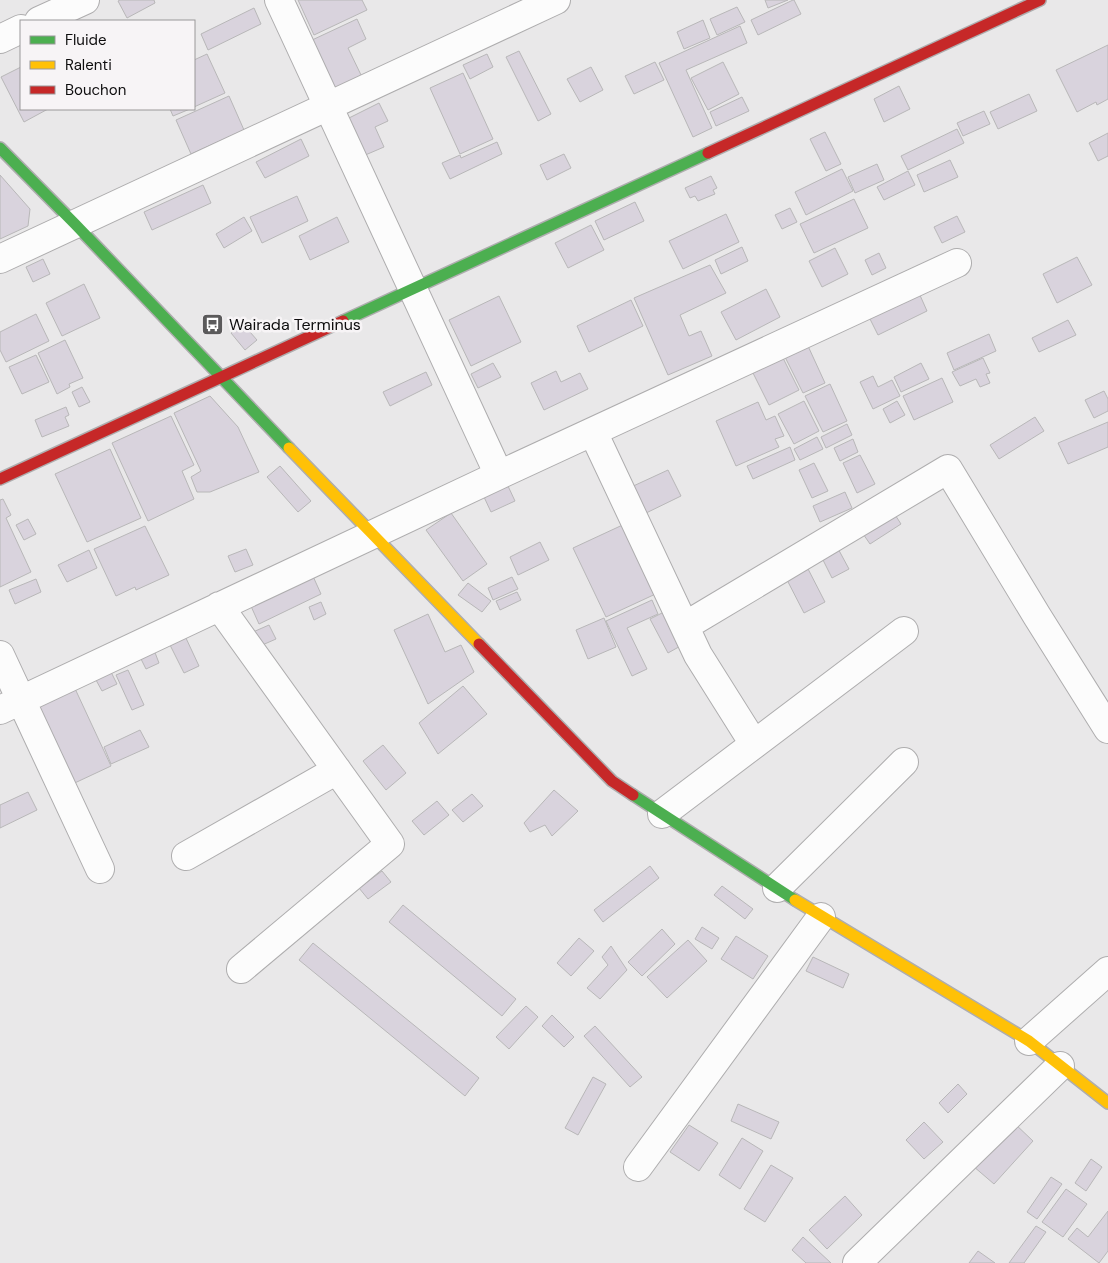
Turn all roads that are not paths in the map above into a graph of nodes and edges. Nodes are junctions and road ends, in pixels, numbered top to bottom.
1 (85, 0) edge
2 (279, 0) edge
3 (556, 0) edge
4 (1040, 0) edge
5 (41, 20) edge
6 (20, 29) edge
7 (0, 39) edge
8 (328, 106) junction
9 (0, 148) edge
10 (75, 224) junction
11 (0, 259) edge
12 (957, 263) dead end
13 (412, 288) junction
14 (220, 377) junction
15 (593, 432) junction
16 (499, 475) junction
17 (0, 478) edge
18 (373, 534) junction
19 (219, 606) junction
20 (685, 626) junction
21 (904, 631) dead end
22 (0, 655) edge
23 (11, 705) edge
24 (1108, 729) edge
25 (754, 744) junction
26 (904, 762) dead end
27 (337, 770) junction
28 (662, 814) junction
29 (186, 856) dead end
30 (100, 869) dead end
31 (777, 888) junction
32 (821, 917) junction
33 (241, 969) dead end
34 (1108, 971) edge
35 (1029, 1041) junction
36 (1060, 1066) junction
37 (1108, 1103) edge
38 (638, 1167) dead end
39 (857, 1263) edge

1 - 5 street
2 - 8 street
3 - 8 street
4 - 13 street
6 - 7 street
8 - 10 street
8 - 13 street
9 - 10 street
10 - 11 street
10 - 14 street
12 - 15 street
13 - 14 street
13 - 16 street
14 - 17 street
14 - 18 street
15 - 16 street
15 - 20 street
16 - 18 street
18 - 19 street
18 - 28 street
19 - 23 street
19 - 27 street
20 - 24 street
20 - 25 street
21 - 25 street
22 - 23 street
23 - 30 street
25 - 28 street
26 - 31 street
27 - 29 street
27 - 33 street
28 - 31 street
31 - 32 street
32 - 35 street
32 - 38 street
34 - 35 street
35 - 36 street
36 - 37 street
36 - 39 street

